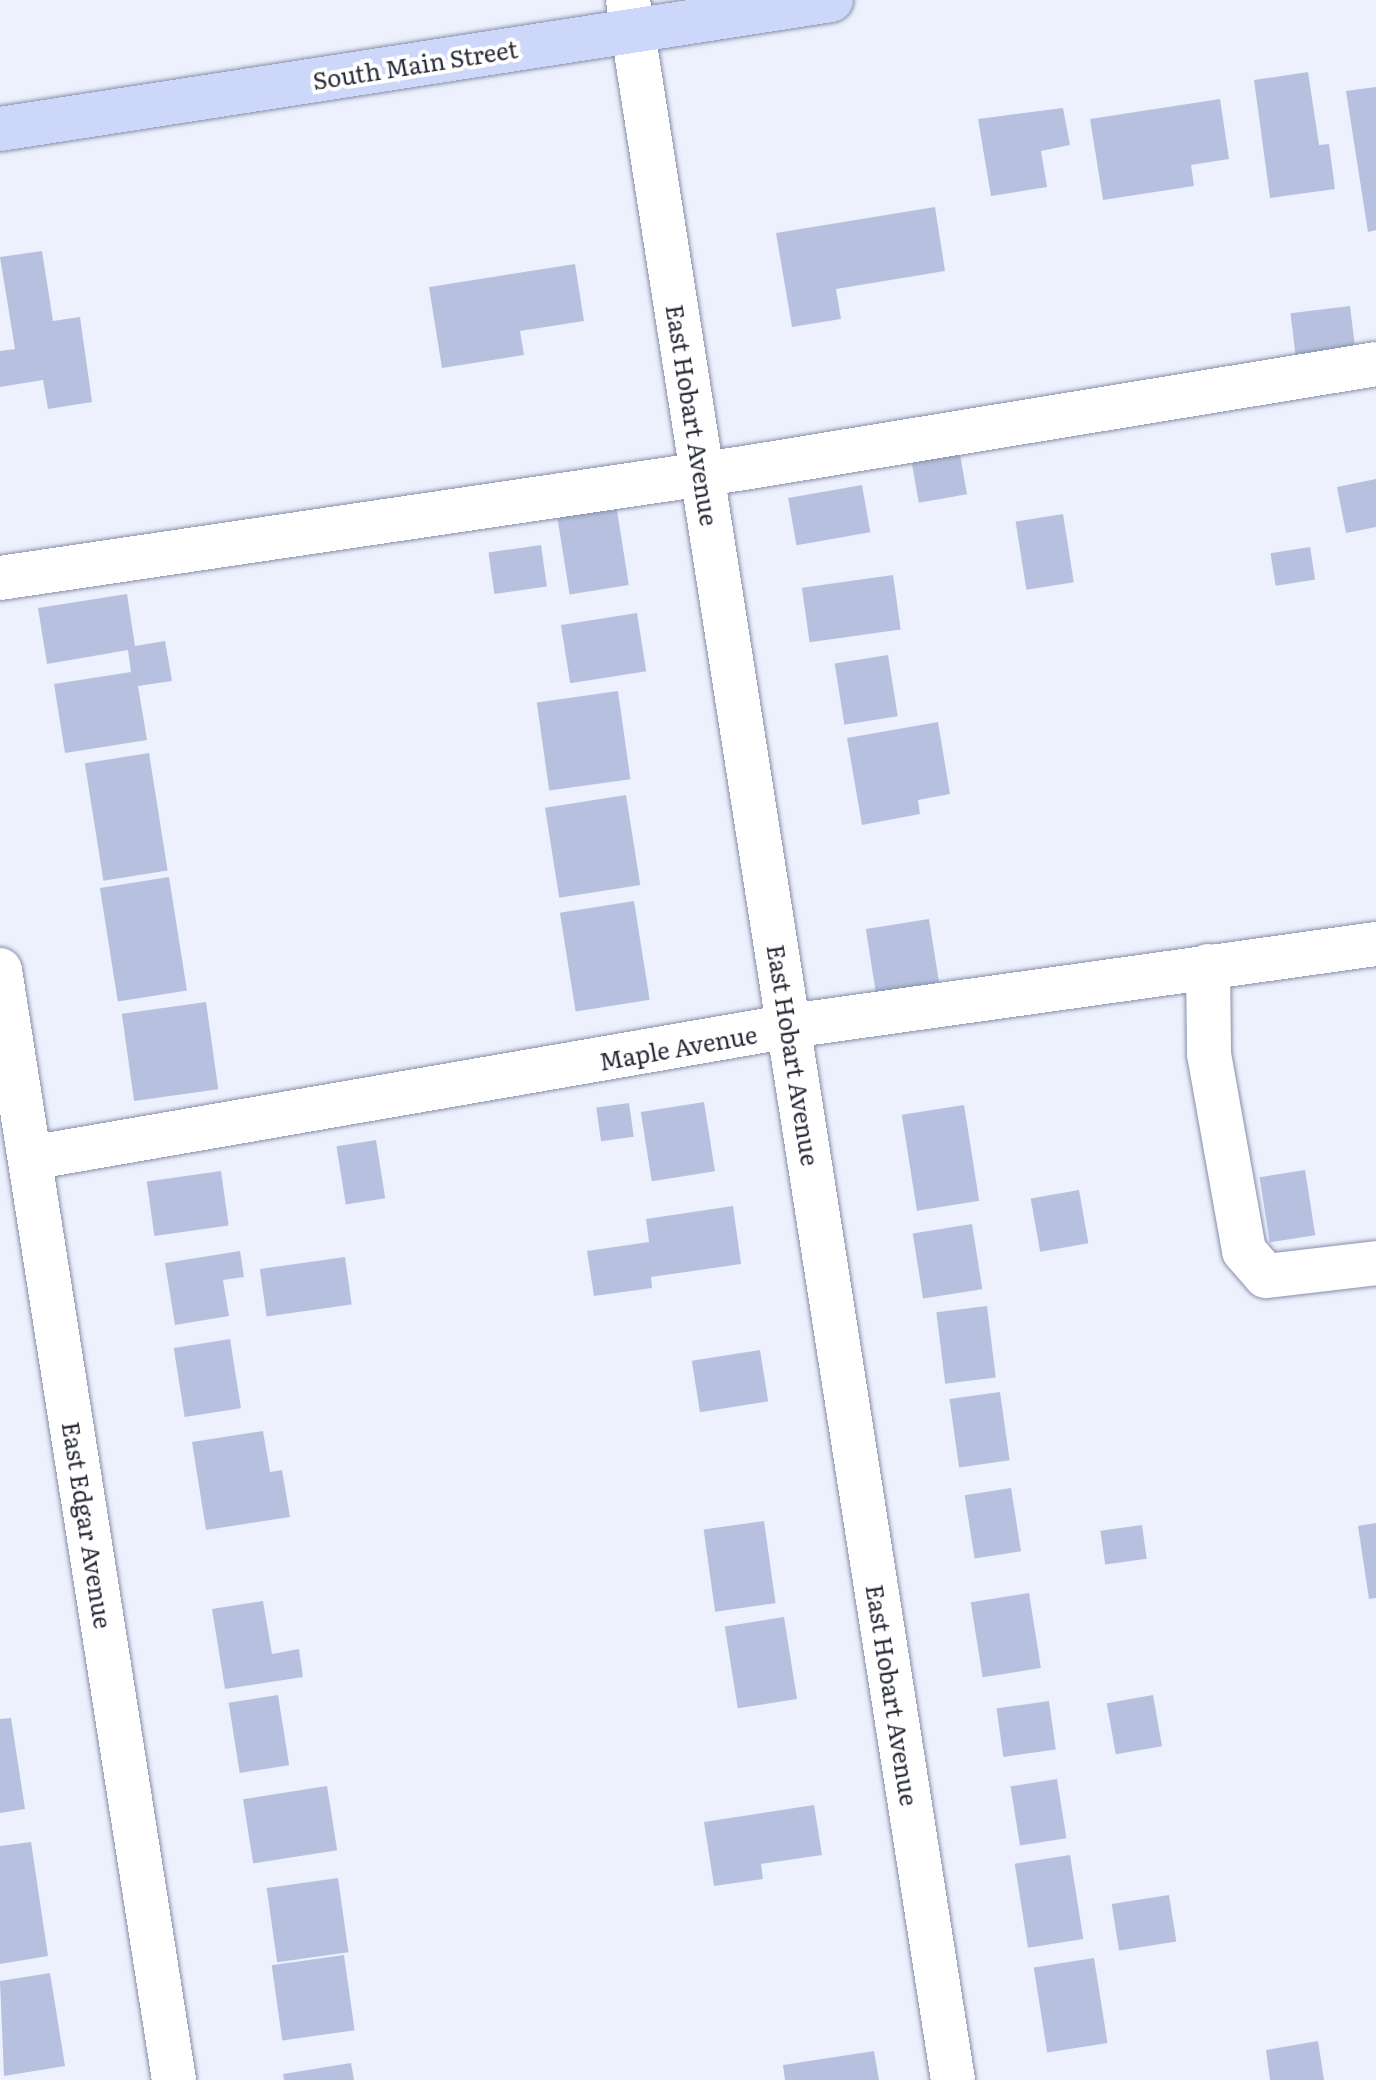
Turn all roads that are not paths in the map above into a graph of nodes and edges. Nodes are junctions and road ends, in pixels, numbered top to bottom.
1 (831, 0) edge
2 (631, 15) edge
3 (0, 129) edge
4 (1376, 364) edge
5 (702, 472) junction
6 (0, 578) edge
7 (1376, 944) edge
8 (1208, 966) junction
9 (0, 970) edge
10 (790, 1026) junction
11 (30, 1158) junction
12 (1376, 1263) edge
13 (174, 2080) edge
14 (953, 2080) edge

1 - 2 main road, South Main Street
2 - 3 main road, South Main Street
2 - 5 street, East Hobart Avenue
4 - 5 street
5 - 6 street
5 - 10 street, East Hobart Avenue
7 - 8 street, Maple Avenue
8 - 10 street, Maple Avenue
8 - 12 street
9 - 11 street, East Edgar Avenue
10 - 11 street, Maple Avenue
10 - 14 street, East Hobart Avenue
11 - 13 street, East Edgar Avenue

